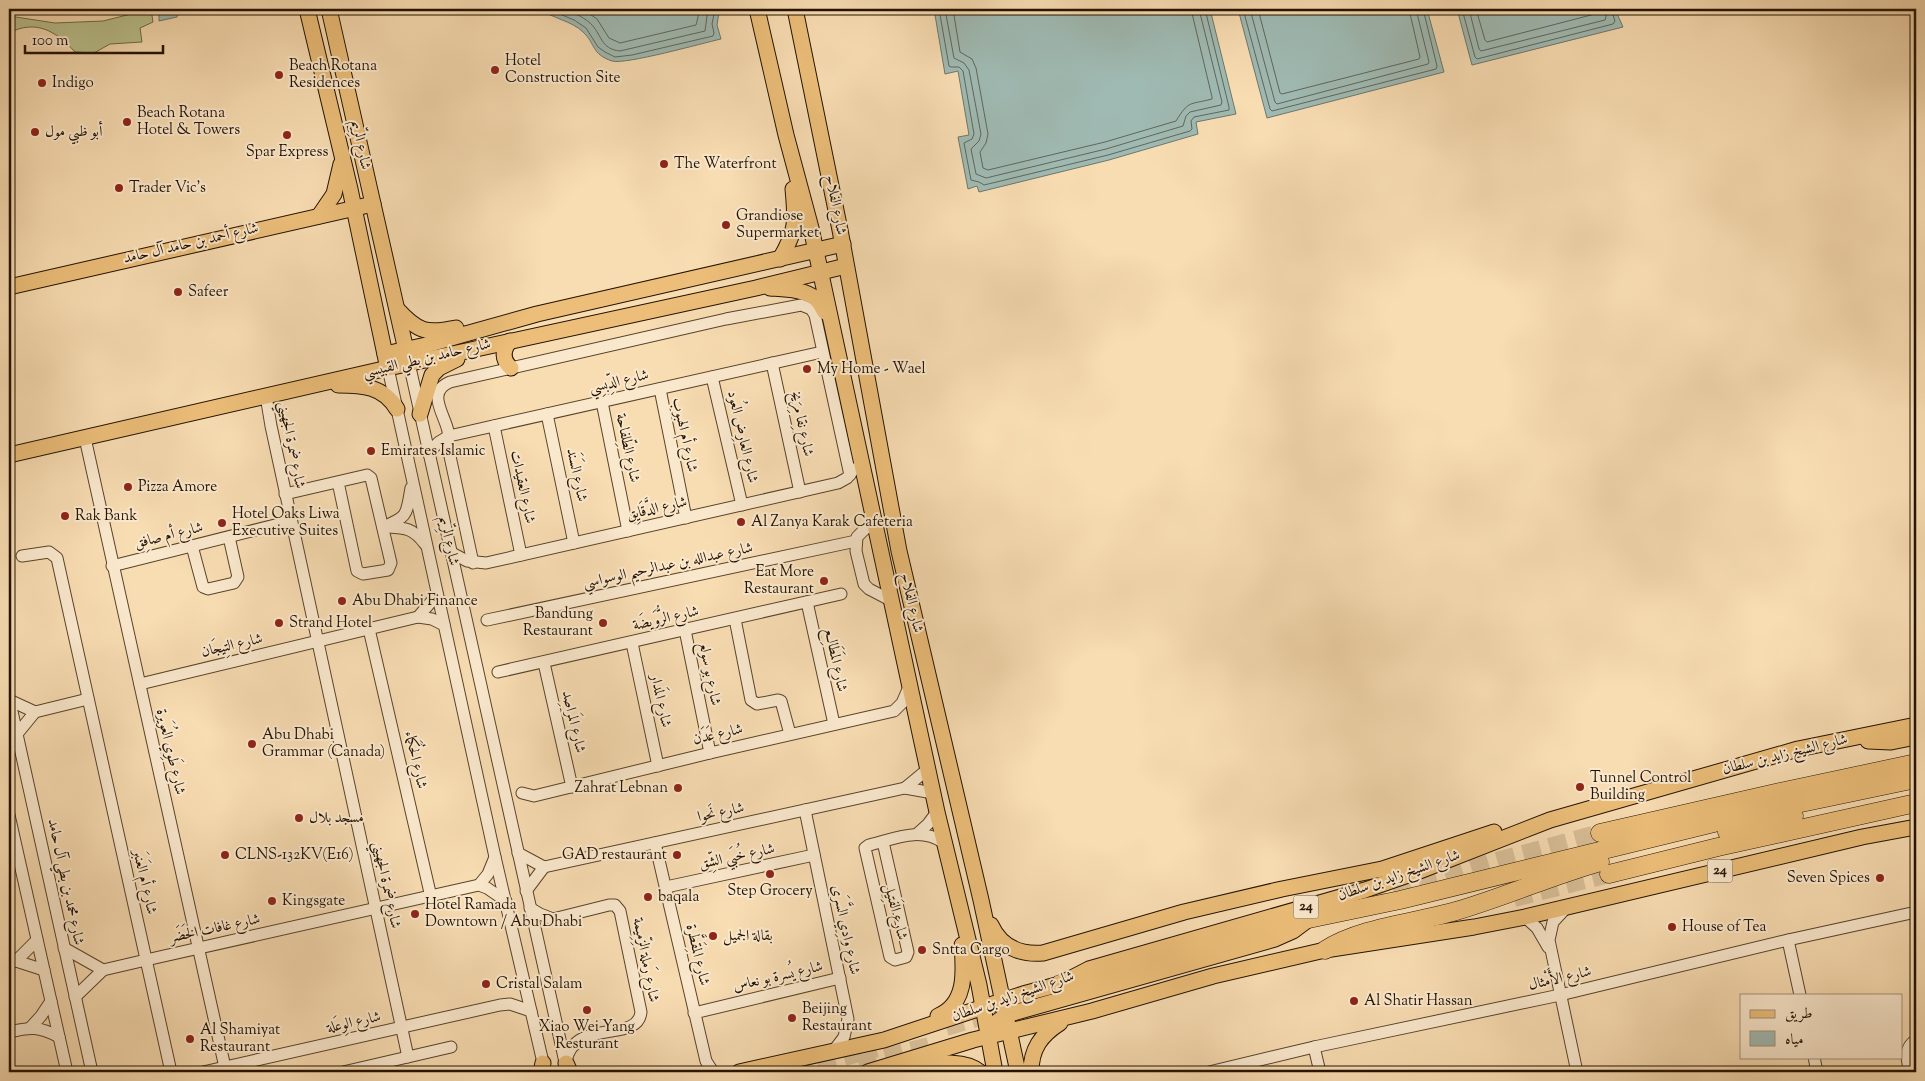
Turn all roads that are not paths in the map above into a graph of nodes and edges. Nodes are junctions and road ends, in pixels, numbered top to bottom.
1 (308, 9) edge
2 (329, 9) edge
3 (757, 9) edge
4 (795, 9) edge
5 (786, 136) junction
6 (342, 152) junction
7 (373, 204) junction
8 (355, 208) junction
9 (319, 216) junction
10 (843, 244) junction
11 (815, 250) junction
12 (780, 259) junction
13 (846, 266) junction
14 (820, 272) junction
15 (9, 287) edge
16 (756, 288) junction
17 (396, 308) junction
18 (537, 314) junction
19 (829, 320) junction
20 (510, 341) junction
21 (463, 352) junction
22 (822, 352) junction
23 (407, 356) junction
24 (387, 361) junction
25 (772, 363) junction
26 (511, 368) junction
27 (712, 377) junction
28 (314, 385) junction
29 (660, 389) junction
30 (266, 396) junction
31 (839, 398) junction
32 (602, 402) junction
33 (397, 409) junction
34 (420, 414) junction
35 (547, 414) junction
36 (494, 426) junction
37 (449, 436) junction
38 (85, 438) junction
39 (428, 453) junction
40 (9, 455) edge
41 (860, 459) junction
42 (850, 475) junction
43 (338, 482) junction
44 (412, 482) junction
45 (800, 492) junction
46 (286, 494) junction
47 (742, 505) junction
48 (686, 518) junction
49 (874, 520) junction
50 (291, 521) junction
51 (383, 527) junction
52 (628, 531) junction
53 (229, 537) junction
54 (856, 541) junction
55 (574, 543) junction
56 (192, 546) junction
57 (426, 546) junction
58 (452, 553) junction
59 (520, 555) junction
60 (22, 556) dead end
61 (473, 563) junction
62 (112, 566) junction
63 (841, 594) dead end
64 (437, 595) junction
65 (890, 600) junction
66 (807, 602) junction
67 (418, 617) junction
68 (735, 619) junction
69 (487, 620) dead end
70 (444, 625) junction
71 (369, 629) junction
72 (685, 630) junction
73 (318, 641) junction
74 (632, 643) junction
75 (544, 663) junction
76 (498, 672) dead end
77 (140, 684) junction
78 (909, 687) junction
79 (9, 699) edge
80 (88, 699) junction
81 (36, 712) junction
82 (834, 724) junction
83 (1916, 725) edge
84 (17, 734) junction
85 (790, 734) junction
86 (1916, 737) edge
87 (1847, 740) junction
88 (710, 753) junction
89 (1916, 763) edge
90 (658, 766) junction
91 (928, 769) junction
92 (1916, 779) edge
93 (572, 787) junction
94 (905, 788) junction
95 (1916, 789) edge
96 (522, 793) dead end
97 (934, 793) junction
98 (1916, 803) edge
99 (805, 810) junction
100 (936, 812) junction
101 (9, 815) edge
102 (1550, 820) junction
103 (1916, 827) edge
104 (918, 833) junction
105 (1600, 833) tunnel mouth
106 (883, 842) junction
107 (944, 842) junction
108 (655, 843) junction
109 (518, 853) junction
110 (814, 855) junction
111 (495, 857) junction
112 (544, 867) junction
113 (1609, 874) tunnel mouth
114 (479, 885) junction
115 (666, 887) junction
116 (526, 891) junction
117 (431, 897) junction
118 (981, 900) junction
119 (506, 901) junction
120 (530, 908) junction
121 (961, 908) junction
122 (1566, 908) junction
123 (376, 909) junction
124 (1916, 912) edge
125 (1525, 917) junction
126 (1309, 919) junction
127 (37, 940) junction
128 (1788, 940) junction
129 (64, 948) junction
130 (199, 949) junction
131 (1325, 950) junction
132 (1550, 950) junction
133 (146, 960) junction
134 (12, 961) edge
135 (44, 970) junction
136 (103, 970) junction
137 (840, 978) junction
138 (1060, 984) junction
139 (525, 985) junction
140 (1560, 994) junction
141 (1800, 994) edge
142 (75, 997) junction
143 (51, 1000) junction
144 (510, 1004) junction
145 (982, 1008) junction
146 (1005, 1008) junction
147 (531, 1011) junction
148 (694, 1013) junction
149 (1068, 1017) junction
150 (31, 1027) junction
151 (402, 1028) junction
152 (9, 1032) edge
153 (1009, 1032) junction
154 (988, 1036) junction
155 (59, 1037) junction
156 (884, 1040) junction
157 (1916, 1040) edge
158 (451, 1047) dead end
159 (1314, 1048) junction
160 (832, 1052) junction
161 (408, 1057) junction
162 (1814, 1058) edge
163 (543, 1069) edge
164 (568, 1069) edge
165 (225, 1070) edge
166 (875, 1070) edge
167 (67, 1072) edge
168 (92, 1072) edge
169 (171, 1072) edge
170 (203, 1072) edge
171 (343, 1072) edge
172 (713, 1072) edge
173 (739, 1072) edge
174 (980, 1072) edge
175 (995, 1072) edge
176 (1018, 1072) edge
177 (1031, 1072) edge
178 (1209, 1072) edge
179 (1320, 1072) edge
180 (1577, 1072) edge
181 (1817, 1072) edge
182 (1910, 1072) edge

1 - 6 main road, شارع الرِّيم
2 - 7 main road, شارع الرِّيم
3 - 5 main road
4 - 10 main road, شارع الفلاح
5 - 11 main road, شارع الفلاح
5 - 12 main road
6 - 8 main road, شارع الرِّيم
6 - 9 main road
7 - 8 main road, شارع أحمد بن حامد آل حامد
7 - 17 main road, شارع الرِّيم
8 - 9 main road, شارع أحمد بن حامد آل حامد
8 - 24 main road, شارع الرِّيم
9 - 15 main road, شارع أحمد بن حامد آل حامد
10 - 11 main road, شارع حامد بن بطي القبيسي
10 - 13 main road, شارع الفلاح
11 - 12 main road, شارع حامد بن بطي القبيسي
11 - 14 main road, شارع الفلاح
12 - 18 main road, شارع حامد بن بطي القبيسي
13 - 14 main road, شارع حامد بن بطي القبيسي
13 - 118 main road, شارع الفلاح
14 - 16 main road, شارع حامد بن بطي القبيسي
14 - 19 main road, شارع الفلاح
16 - 19 main road
16 - 20 main road, شارع حامد بن بطي القبيسي
17 - 18 main road
17 - 23 main road, شارع الرِّيم
18 - 23 main road, شارع حامد بن بطي القبيسي
19 - 31 main road, شارع الفلاح
20 - 21 main road, شارع حامد بن بطي القبيسي
20 - 26 main road
21 - 23 main road, شارع حامد بن بطي القبيسي
21 - 34 main road
22 - 25 street, شارع الدِّبسِي
22 - 26 street
22 - 31 street
23 - 24 main road, شارع حامد بن بطي القبيسي
23 - 34 street, شارع الرِّيم
24 - 28 main road, شارع حامد بن بطي القبيسي
24 - 33 street, شارع الرِّيم
25 - 27 street, شارع الدِّبسِي
25 - 45 street, شارع نِقا مِرَيخ
26 - 37 street
27 - 29 street, شارع الدِّبسِي
27 - 47 street, شارع العارِض العُود
28 - 30 main road, شارع حامد بن بطي القبيسي
28 - 33 main road
29 - 32 street, شارع الدِّبسِي
29 - 48 street, شارع أم الهبوب
30 - 38 main road, شارع حامد بن بطي القبيسي
30 - 46 street, شارع ضمرة الجهيني
31 - 41 main road, شارع الفلاح
31 - 42 street
32 - 35 street, شارع الدِّبسِي
32 - 52 street, شارع الطِّلفاحة
33 - 34 street
33 - 44 street, شارع الرِّيم
34 - 39 street, شارع الرِّيم
35 - 36 street, شارع الدِّبسِي
35 - 55 street, شارع السَنَد
36 - 37 street, شارع الدِّبسِي
36 - 59 street, شارع العقيدات
37 - 39 street, شارع الدِّبسِي
37 - 61 street
38 - 40 main road, شارع حامد بن بطي القبيسي
38 - 62 street, شارع طَوِي العُوَيرة
39 - 58 street, شارع الرِّيم
41 - 42 street
41 - 49 main road, شارع الفلاح
42 - 45 street, شارع الدَّقَايِق
43 - 46 street
43 - 51 street
43 - 51 street
44 - 51 street
44 - 57 street, شارع الرِّيم
45 - 47 street, شارع الدَّقَايِق
46 - 50 street, شارع ضمرة الجهيني
47 - 48 street, شارع الدَّقَايِق
48 - 52 street, شارع الدَّقَايِق
49 - 54 street
49 - 65 main road, شارع الفلاح
50 - 53 street, شارع أم صافِق
50 - 73 street, شارع ضمرة الجهيني
51 - 57 street
52 - 55 street, شارع الدَّقَايِق
53 - 56 street, شارع أم صافِق
53 - 56 street
54 - 65 street
54 - 69 street, شارع عبدالله بن عبدالرحيم الوسواسي
55 - 59 street, شارع الدَّقَايِق
56 - 62 street, شارع أم صافِق
57 - 64 street, شارع الرِّيم
58 - 61 street
58 - 109 street, شارع الرِّيم
59 - 61 street, شارع الدَّقَايِق
60 - 80 street, شارع أم العَنبَر
62 - 77 street, شارع طَوِي العُوَيرة
63 - 66 street, شارع الرُّوَيضَة
64 - 67 street
64 - 70 street, شارع الرِّيم
65 - 78 main road, شارع الفلاح
66 - 68 street, شارع الرُّوَيضَة
66 - 82 street, شارع المَطَالِع
67 - 70 street, شارع التِيجَان
67 - 71 street, شارع التِيجَان
68 - 72 street, شارع الرُّوَيضَة
68 - 85 street
70 - 111 street, شارع الرِّيم
71 - 73 street, شارع التِيجَان
71 - 117 street, شارع الحُكَماء
72 - 74 street, شارع الرُّوَيضَة
72 - 88 street, شارع بو سولع
73 - 77 street, شارع التِيجَان
73 - 123 street, شارع ضمرة الجهيني
74 - 75 street, شارع الرُّوَيضَة
74 - 90 street, شارع المَدار
75 - 76 street, شارع الرُّوَيضَة
75 - 93 street, شارع المَراصِد
77 - 130 street, شارع طَوِي العُوَيرة
78 - 82 street, شارع عَدَن
78 - 91 main road, شارع الفلاح
79 - 81 street
79 - 84 street, شارع محمد بن بطي آل حامد
80 - 81 street
80 - 133 street, شارع أم العَنبَر
81 - 84 street
82 - 85 street, شارع عَدَن
83 - 87 main road, شارع الشيخ زايد بن سلطان / 24
84 - 129 street, شارع محمد بن بطي آل حامد
85 - 88 street, شارع عَدَن
86 - 87 main road
87 - 102 main road, شارع الشيخ زايد بن سلطان / 24
88 - 90 street, شارع عَدَن
89 - 105 highway
90 - 93 street, شارع عَدَن
91 - 94 street, شارع نَحوا
91 - 97 main road, شارع الفلاح
92 - 126 highway
93 - 96 street, شارع عَدَن
94 - 97 street, شارع نَحوا
94 - 99 street, شارع نَحوا
95 - 131 highway
97 - 100 main road, شارع الفلاح
98 - 113 highway, 24
99 - 108 street, شارع نَحوا
99 - 110 street, شارع وادِي السَّرَى
100 - 104 street
100 - 107 main road, شارع الفلاح
101 - 127 street
102 - 118 main road
102 - 138 main road, شارع الشيخ زايد بن سلطان / 24
103 - 122 main road, شارع الشيخ زايد بن سلطان / 24
104 - 106 street, شارع الفَتِيل
104 - 107 street
106 - 106 street, شارع الفَتِيل
107 - 121 main road, شارع الفلاح
108 - 112 street, شارع نَحوا
108 - 115 street, شارع المِقَطَّرة
109 - 112 street
109 - 116 street, شارع الرِّيم
110 - 115 street, شارع خُبَي الشِّق
110 - 137 street, شارع وادِي السَّرَى
111 - 114 street
111 - 119 street, شارع الرِّيم
112 - 116 street
114 - 117 street, شارع غافات الخَضَر
114 - 119 street
115 - 148 street, شارع المِقَطَّرة
116 - 120 street, شارع الرِّيم
117 - 123 street, شارع غافات الخَضَر
118 - 146 main road, شارع الفلاح
119 - 139 street, شارع الرِّيم
120 - 164 street, شارع الرِّيم
120 - 164 street, شارع رَملة الزِّمِيمة
121 - 145 main road, شارع الفلاح
121 - 156 main road
122 - 125 main road, شارع الشيخ زايد بن سلطان / 24
122 - 132 street
123 - 130 street, شارع غافات الخَضَر
123 - 151 street, شارع ضمرة الجهيني
124 - 128 street, شارع الأَمْثال
125 - 131 main road, شارع الشيخ زايد بن سلطان / 24
125 - 132 street
126 - 138 highway
126 - 146 main road
127 - 134 street
127 - 135 street
128 - 140 street, شارع الأَمْثال
128 - 141 street
129 - 136 street
129 - 142 street, شارع محمد بن بطي آل حامد
130 - 133 street, شارع غافات الخَضَر
130 - 165 street, شارع طَوِي العُوَيرة
131 - 149 main road, شارع الشيخ زايد بن سلطان / 24
132 - 140 street
133 - 136 street, شارع غافات الخَضَر
133 - 169 street, شارع أم العَنبَر
134 - 135 street
135 - 143 street
136 - 142 street
137 - 148 street, شارع يُسرة بو نعاس
137 - 160 street, شارع وادِي السَّرَى
138 - 146 main road, شارع الشيخ زايد بن سلطان / 24
139 - 144 street
139 - 147 street, شارع الرِّيم
140 - 159 street, شارع الأَمْثال
140 - 180 street
142 - 168 street, شارع محمد بن بطي آل حامد
143 - 150 street
143 - 155 street
144 - 147 street
144 - 151 street, شارع الوِعَلة
145 - 146 main road, شارع الشيخ زايد بن سلطان / 24
145 - 154 main road, شارع الفلاح
145 - 156 main road, شارع الشيخ زايد بن سلطان / 24
146 - 153 main road, شارع الفلاح
146 - 154 main road
147 - 163 street, شارع الرِّيم
148 - 172 street, شارع المِقَطَّرة
149 - 153 main road, شارع الشيخ زايد بن سلطان / 24
149 - 177 main road
150 - 152 street
150 - 155 street
151 - 161 street, شارع ضمرة الجهيني
151 - 165 street, شارع الوِعَلة
153 - 154 main road, شارع الشيخ زايد بن سلطان / 24
153 - 176 main road, شارع الفلاح
154 - 166 main road, شارع الشيخ زايد بن سلطان / 24
154 - 175 main road, شارع الفلاح
155 - 167 street
156 - 160 main road, شارع الشيخ زايد بن سلطان / 24
157 - 182 street
158 - 161 street
159 - 178 street, شارع الأَمْثال
159 - 179 street
160 - 173 main road, شارع الشيخ زايد بن سلطان / 24
161 - 171 street
162 - 181 street
165 - 170 street, شارع الوِعَلة
166 - 174 main road

